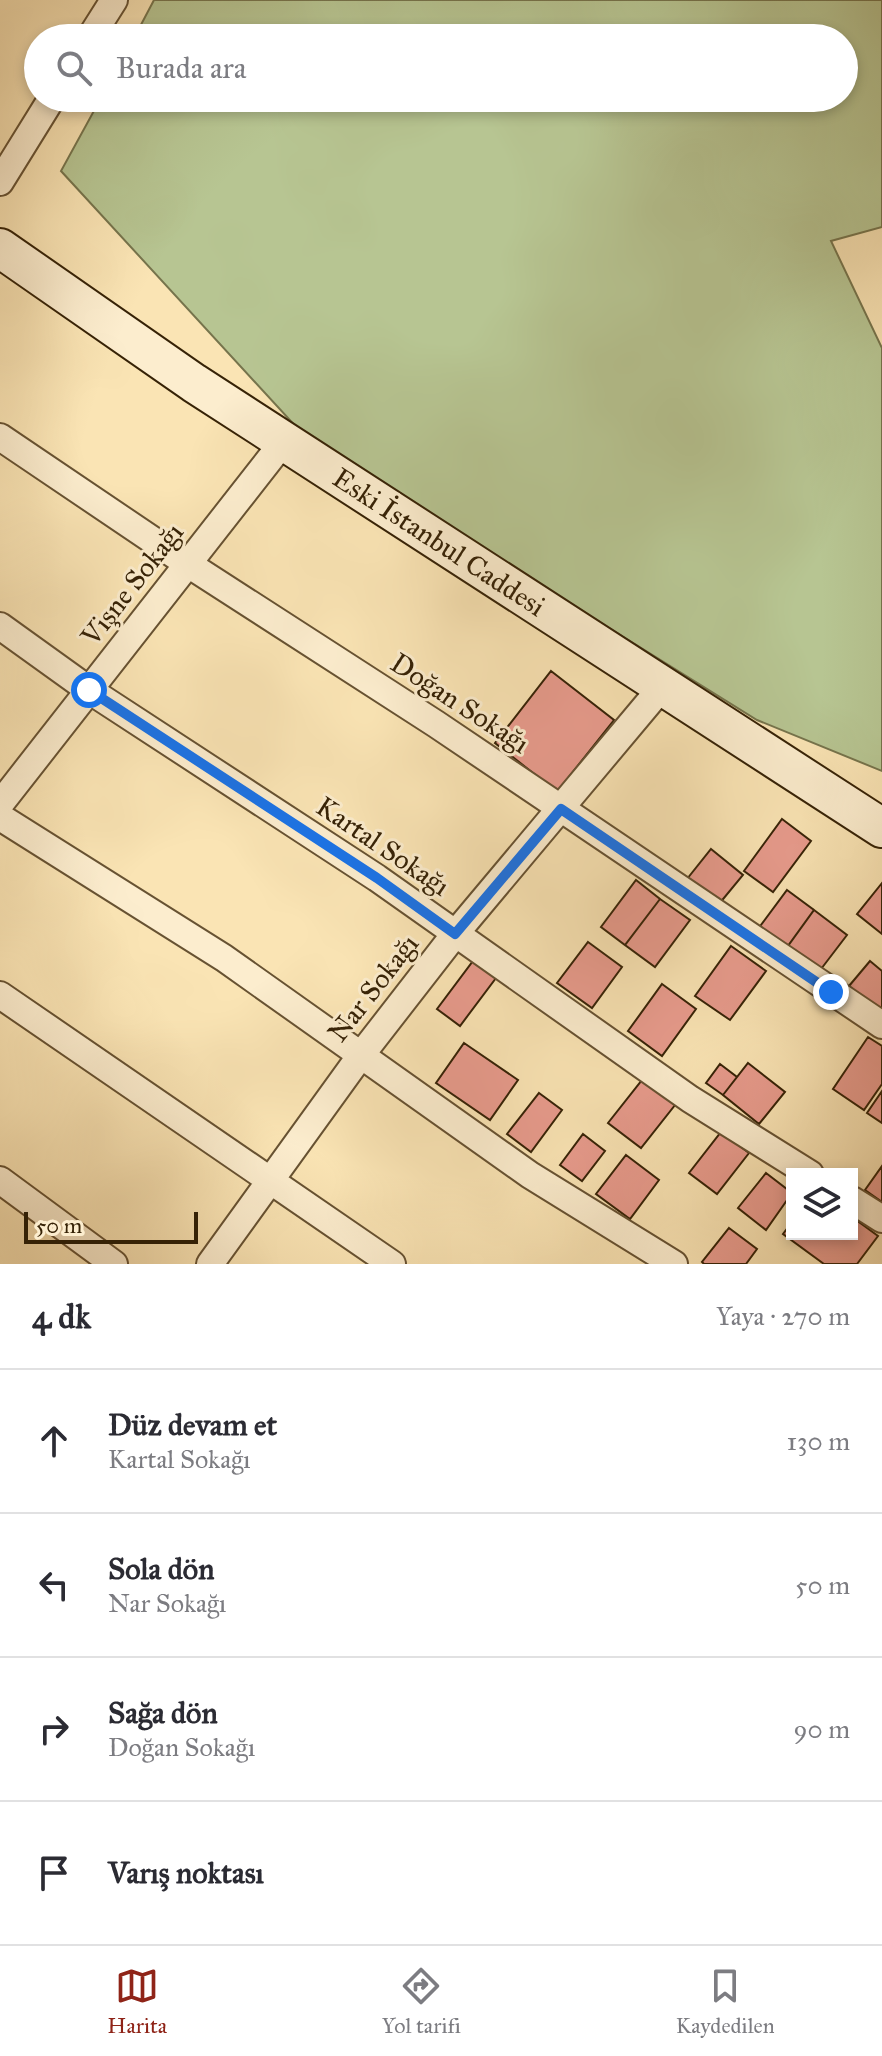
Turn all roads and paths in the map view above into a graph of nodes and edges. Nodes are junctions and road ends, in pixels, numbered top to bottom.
1 (114, 0) edge
2 (99, 24) edge
3 (43, 112) edge
4 (0, 182) edge
5 (0, 248) edge
6 (0, 437) edge
7 (284, 441) junction
8 (188, 564) junction
9 (0, 626) edge
10 (662, 687) junction
11 (89, 690) junction
12 (0, 804) edge
13 (561, 809) junction
14 (0, 817) edge
15 (882, 828) edge
16 (455, 934) junction
17 (0, 995) edge
18 (882, 1025) edge
19 (361, 1055) junction
20 (800, 1168) edge
21 (0, 1180) edge
22 (269, 1180) junction
23 (858, 1204) edge
24 (882, 1219) edge
25 (114, 1264) edge
26 (210, 1264) edge
27 (392, 1264) edge
28 (674, 1264) edge

1 - 2 street
3 - 4 street
5 - 7 main road, Eski İstanbul Caddesi
6 - 8 street, Doğan Sokağı
7 - 8 street, Vişne Sokağı
7 - 10 main road, Eski İstanbul Caddesi
8 - 11 street, Vişne Sokağı
8 - 13 street, Doğan Sokağı
9 - 11 street, Kartal Sokağı
10 - 13 street, Nar Sokağı
10 - 15 main road, Eski İstanbul Caddesi
11 - 12 street, Vişne Sokağı
11 - 16 street, Kartal Sokağı
13 - 16 street, Nar Sokağı
13 - 18 street, Doğan Sokağı
14 - 19 street
16 - 19 street, Nar Sokağı
16 - 20 street, Kartal Sokağı
17 - 22 street
19 - 22 street, Nar Sokağı
19 - 28 street
21 - 25 street
22 - 26 street, Nar Sokağı
22 - 27 street
23 - 24 street

